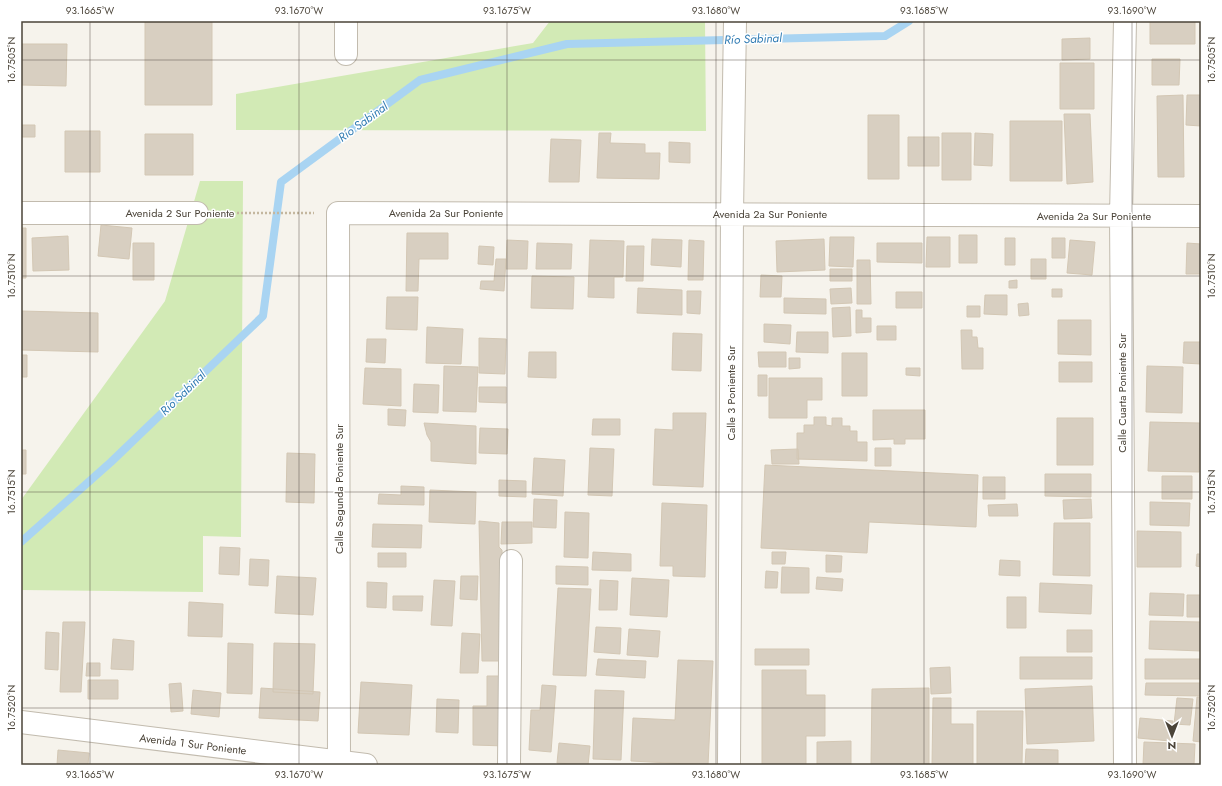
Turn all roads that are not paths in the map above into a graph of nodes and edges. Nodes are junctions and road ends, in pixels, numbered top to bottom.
1 (346, 21) edge
2 (734, 21) edge
3 (1125, 21) edge
4 (346, 54) dead end
5 (21, 213) edge
6 (197, 213) road end
7 (338, 213) joint
8 (732, 214) junction
9 (1121, 216) junction
10 (1201, 216) edge
11 (512, 561) dead end
12 (21, 722) edge
13 (339, 764) edge
14 (366, 765) edge
15 (510, 765) edge
16 (728, 765) edge
17 (1125, 765) edge

1 - 4 street
2 - 8 street, Calle 3 Poniente Sur
3 - 9 street, Calle Cuarta Poniente Sur
5 - 6 street, Avenida 2 Sur Poniente
7 - 8 street, Avenida 2a Sur Poniente
7 - 13 street, Calle Segunda Poniente Sur
8 - 9 street, Avenida 2a Sur Poniente
8 - 16 street, Calle 3 Poniente Sur
9 - 10 street, Avenida 2a Sur Poniente
9 - 17 street, Calle Cuarta Poniente Sur
11 - 15 street
12 - 13 street, Avenida 1 Sur Poniente
13 - 14 street, Avenida 1 Sur Poniente

